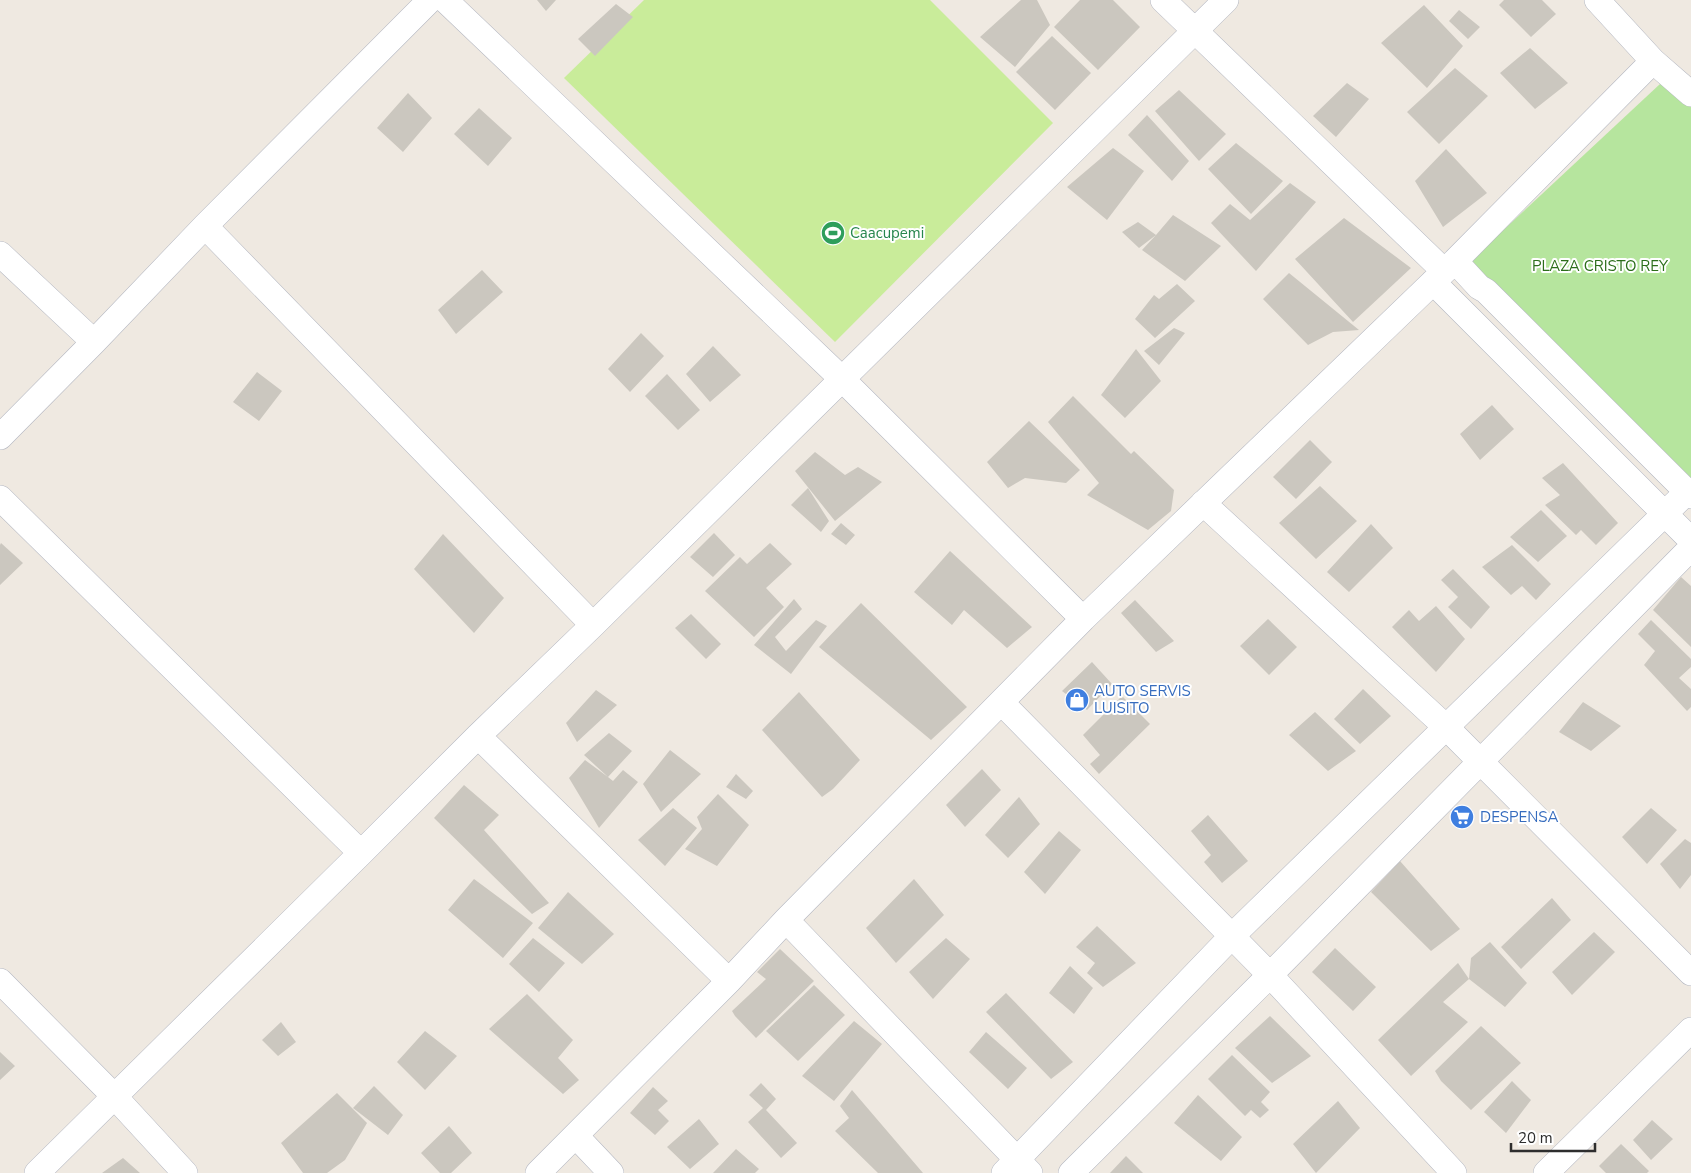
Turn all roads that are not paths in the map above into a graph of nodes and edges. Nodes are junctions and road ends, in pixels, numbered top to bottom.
1 (430, 0) edge
2 (445, 0) edge
3 (1163, 0) edge
4 (1226, 0) edge
5 (1596, 0) edge
6 (1195, 31) junction
7 (1653, 61) junction
8 (1691, 94) edge
9 (205, 226) junction
10 (0, 254) edge
11 (1444, 271) junction
12 (94, 342) junction
13 (842, 379) junction
14 (0, 437) edge
15 (1689, 494) edge
16 (0, 498) edge
17 (1203, 503) junction
18 (1664, 514) junction
19 (1691, 540) edge
20 (1691, 548) edge
21 (1083, 619) junction
22 (593, 625) junction
23 (1002, 703) junction
24 (1446, 728) junction
25 (478, 736) junction
26 (1480, 761) junction
27 (362, 853) junction
28 (786, 920) junction
29 (1232, 937) junction
30 (1691, 973) edge
31 (1270, 975) junction
32 (0, 981) edge
33 (729, 981) junction
34 (1691, 1030) edge
35 (115, 1097) junction
36 (576, 1136) junction
37 (1017, 1168) edge
38 (38, 1173) edge
39 (185, 1173) edge
40 (538, 1173) edge
41 (611, 1173) edge
42 (1071, 1173) edge
43 (1454, 1173) edge
44 (1546, 1173) edge

1 - 9 street
2 - 13 street
3 - 6 street
4 - 6 street
5 - 7 street
6 - 11 street
6 - 13 street
7 - 8 street
7 - 11 street
9 - 12 street
9 - 22 street
10 - 12 street
11 - 15 street
11 - 17 street
11 - 18 street
12 - 14 street
13 - 21 street
13 - 22 street
15 - 18 street
16 - 27 street
17 - 21 street
17 - 24 street
18 - 19 street
18 - 24 street
20 - 26 street
21 - 23 street
22 - 25 street
23 - 28 street
23 - 29 street
24 - 26 street
24 - 29 street
25 - 27 street
25 - 33 street
26 - 30 street
26 - 31 street
27 - 35 street
28 - 33 street
28 - 37 street
29 - 31 street
29 - 37 street
31 - 42 street
31 - 43 street
32 - 35 street
33 - 36 street
34 - 44 street
35 - 38 street
35 - 39 street
36 - 40 street
36 - 41 street

